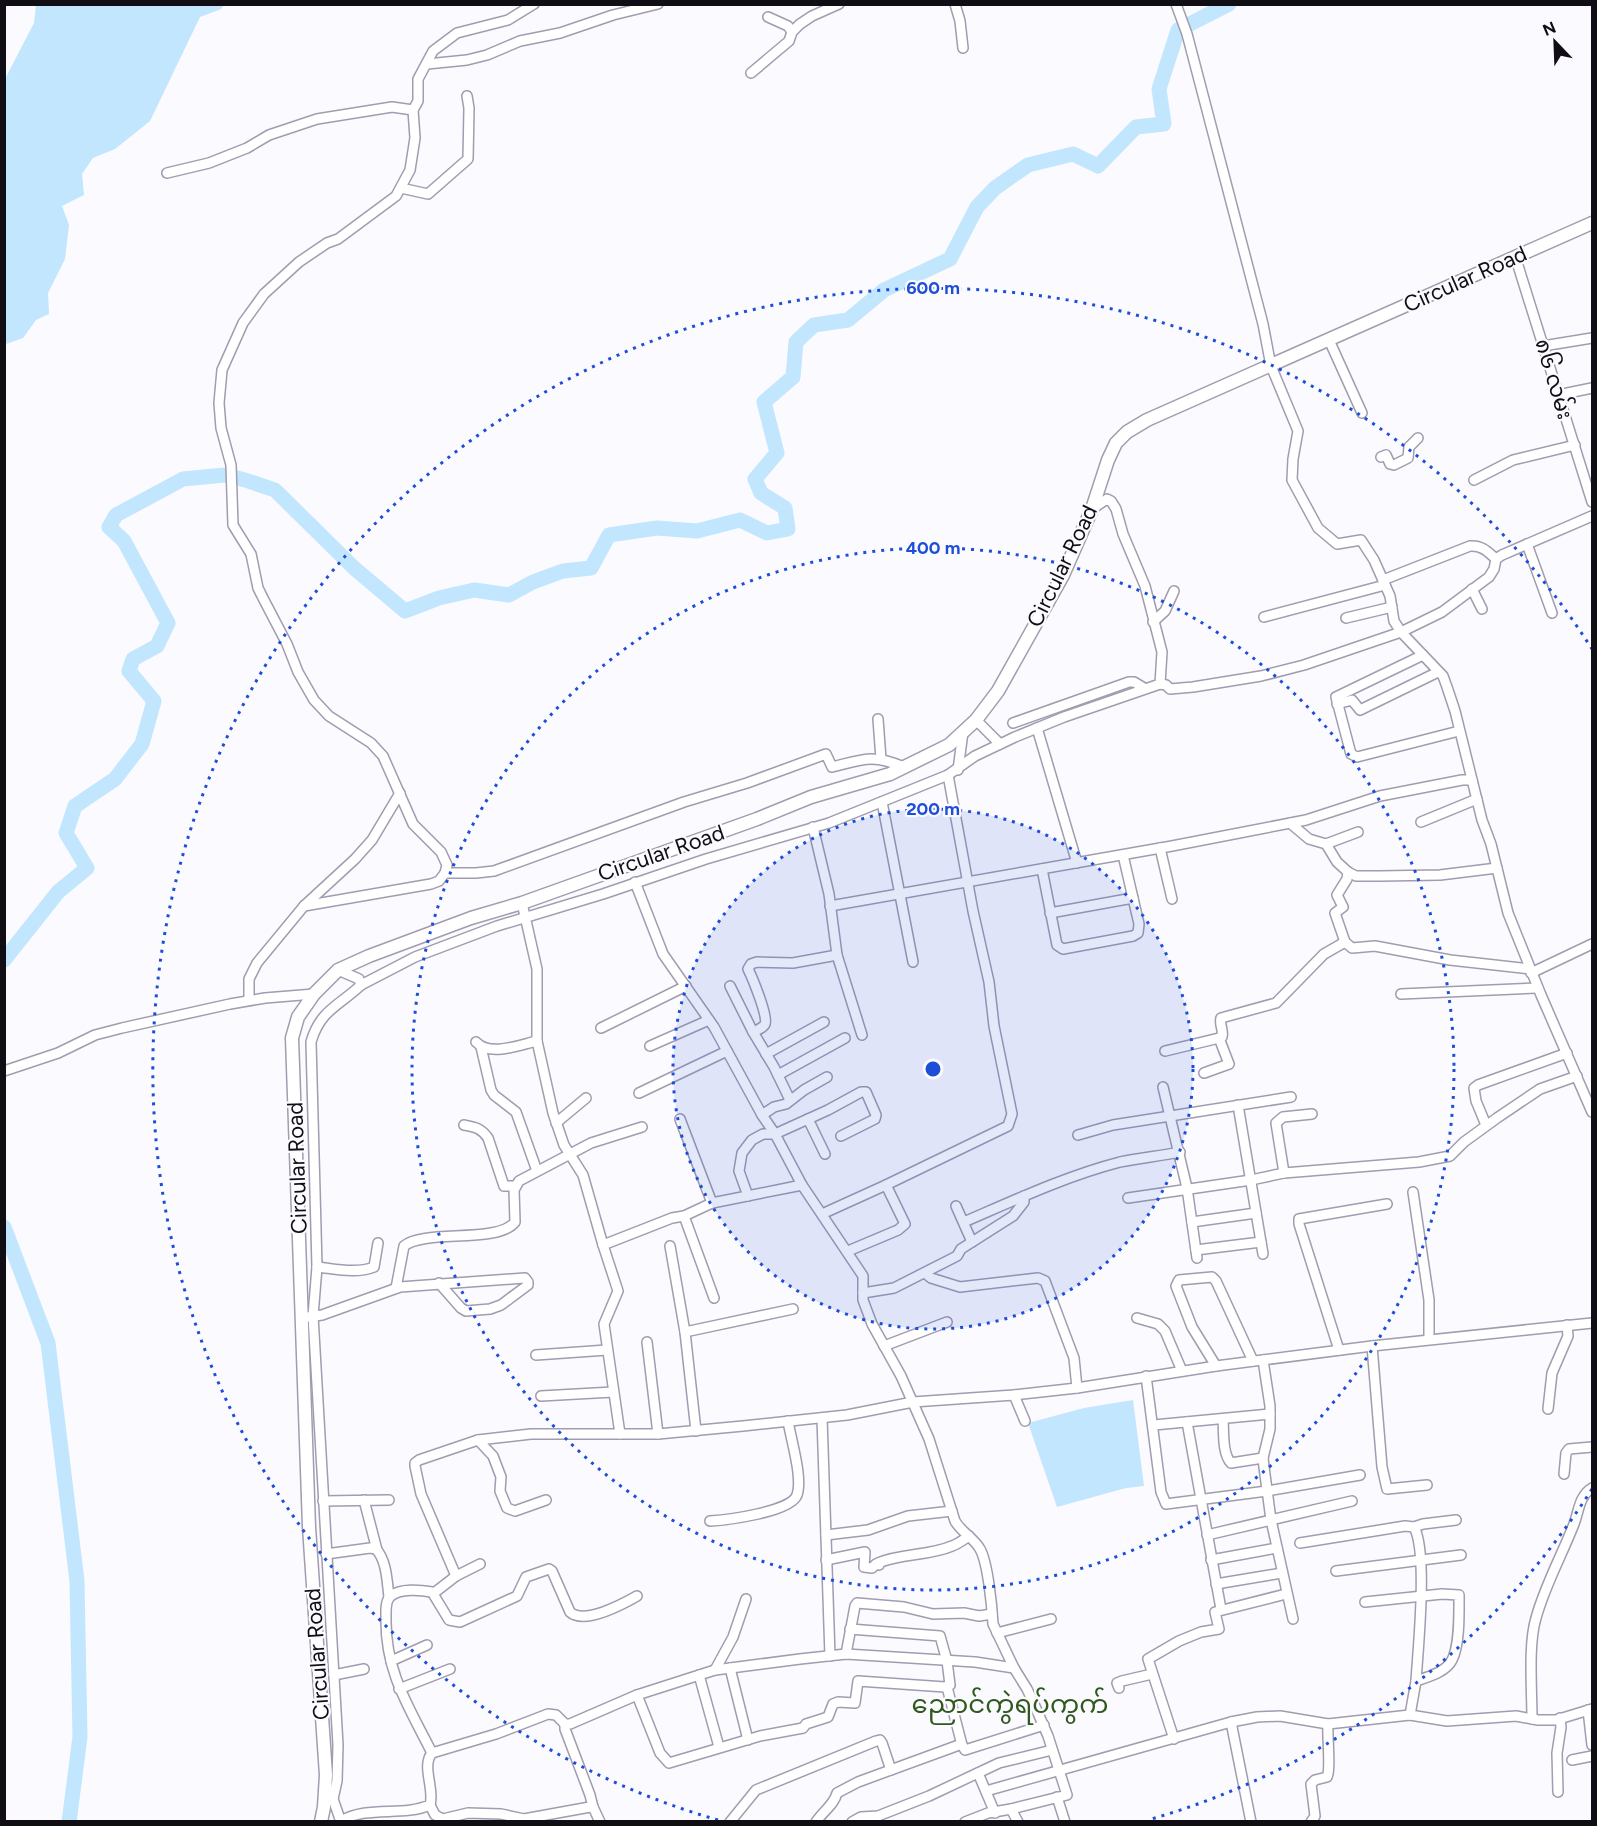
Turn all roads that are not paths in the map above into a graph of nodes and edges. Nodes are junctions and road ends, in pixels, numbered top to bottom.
1 (534, 4) edge
2 (658, 4) edge
3 (839, 4) edge
4 (955, 4) edge
5 (1176, 4) edge
6 (768, 17) dead end
7 (792, 32) junction
8 (963, 48) dead end
9 (427, 64) junction
10 (751, 73) dead end
11 (467, 96) dead end
12 (413, 110) junction
13 (167, 173) dead end
14 (401, 188) junction
15 (1593, 223) edge
16 (1515, 256) junction
17 (1593, 338) edge
18 (1329, 340) junction
19 (1543, 346) junction
20 (1271, 366) junction
21 (1593, 388) edge
22 (1558, 395) junction
23 (1362, 413) dead end
24 (1418, 438) dead end
25 (1575, 445) junction
26 (1381, 457) dead end
27 (1474, 480) dead end
28 (1593, 502) edge
29 (1092, 509) junction
30 (1593, 516) edge
31 (1527, 544) junction
32 (1496, 559) junction
33 (1384, 583) junction
34 (1472, 589) junction
35 (1174, 591) dead end
36 (1392, 607) junction
37 (1482, 609) dead end
38 (1552, 613) dead end
39 (1264, 617) dead end
40 (1346, 618) dead end
41 (1153, 622) junction
42 (1401, 632) junction
43 (1423, 655) junction
44 (1438, 672) junction
45 (1160, 684) junction
46 (1144, 688) junction
47 (1337, 704) junction
48 (878, 719) dead end
49 (976, 720) junction
50 (1013, 723) dead end
51 (1037, 728) junction
52 (1459, 731) junction
53 (963, 732) junction
54 (1000, 744) junction
55 (881, 759) junction
56 (904, 767) junction
57 (958, 770) junction
58 (948, 775) junction
59 (1472, 780) junction
60 (400, 794) junction
61 (1477, 799) junction
62 (882, 802) junction
63 (1421, 822) dead end
64 (1290, 823) junction
65 (813, 827) junction
66 (1358, 832) dead end
67 (1326, 844) junction
68 (1160, 848) junction
69 (1123, 855) junction
70 (1077, 863) junction
71 (1497, 868) junction
72 (1042, 869) junction
73 (1348, 872) junction
74 (445, 873) junction
75 (635, 882) junction
76 (968, 882) junction
77 (899, 894) junction
78 (1133, 898) junction
79 (1172, 899) dead end
80 (522, 903) junction
81 (304, 906) junction
82 (830, 906) junction
83 (1050, 913) junction
84 (524, 916) junction
85 (1345, 942) junction
86 (1593, 944) edge
87 (837, 955) junction
88 (913, 962) dead end
89 (338, 970) junction
90 (1531, 971) junction
91 (361, 985) junction
92 (686, 986) junction
93 (730, 986) dead end
94 (1538, 988) junction
95 (1401, 993) dead end
96 (314, 994) junction
97 (249, 1000) junction
98 (709, 1020) junction
99 (824, 1022) dead end
100 (602, 1028) dead end
101 (753, 1032) junction
102 (862, 1035) dead end
103 (845, 1038) dead end
104 (1219, 1038) junction
105 (537, 1041) junction
106 (650, 1046) dead end
107 (727, 1051) junction
108 (1165, 1051) dead end
109 (1566, 1053) junction
110 (766, 1054) junction
111 (4, 1071) edge
112 (1204, 1073) dead end
113 (778, 1075) junction
114 (1577, 1076) junction
115 (827, 1077) dead end
116 (1163, 1087) dead end
117 (639, 1093) dead end
118 (1292, 1097) dead end
119 (586, 1098) dead end
120 (790, 1100) junction
121 (1238, 1105) junction
122 (1592, 1107) edge
123 (1312, 1114) dead end
124 (762, 1115) junction
125 (1170, 1115) junction
126 (680, 1119) dead end
127 (808, 1119) junction
128 (556, 1123) junction
129 (464, 1125) dead end
130 (1486, 1125) junction
131 (642, 1127) dead end
132 (775, 1134) junction
133 (1078, 1135) dead end
134 (841, 1136) dead end
135 (1180, 1152) junction
136 (570, 1154) junction
137 (825, 1154) dead end
138 (537, 1171) junction
139 (1284, 1173) junction
140 (1251, 1180) junction
141 (802, 1185) junction
142 (885, 1185) junction
143 (515, 1186) junction
144 (1187, 1188) junction
145 (1413, 1192) dead end
146 (748, 1196) junction
147 (1024, 1196) junction
148 (1128, 1198) dead end
149 (712, 1203) junction
150 (1387, 1204) dead end
151 (956, 1206) dead end
152 (1256, 1213) junction
153 (822, 1214) junction
154 (684, 1216) junction
155 (964, 1222) junction
156 (1192, 1222) junction
157 (972, 1242) junction
158 (1261, 1242) junction
159 (378, 1243) dead end
160 (603, 1245) junction
161 (670, 1246) dead end
162 (848, 1251) junction
163 (1263, 1254) dead end
164 (317, 1267) junction
165 (924, 1273) junction
166 (439, 1283) junction
167 (396, 1288) junction
168 (863, 1293) junction
169 (714, 1298) dead end
170 (793, 1309) dead end
171 (308, 1317) junction
172 (1137, 1318) dead end
173 (947, 1322) dead end
174 (1593, 1323) edge
175 (1567, 1325) junction
176 (685, 1332) junction
177 (1429, 1339) junction
178 (647, 1342) dead end
179 (884, 1346) junction
180 (1372, 1346) junction
181 (607, 1350) junction
182 (1339, 1350) junction
183 (536, 1355) dead end
184 (1258, 1360) junction
185 (1215, 1366) junction
186 (1182, 1371) junction
187 (1146, 1376) junction
188 (1077, 1388) junction
189 (613, 1392) junction
190 (1014, 1395) junction
191 (541, 1396) dead end
192 (913, 1402) junction
193 (1548, 1409) dead end
194 (1270, 1414) junction
195 (822, 1418) junction
196 (1223, 1419) junction
197 (788, 1421) junction
198 (1025, 1421) dead end
199 (1187, 1422) junction
200 (1154, 1425) junction
201 (696, 1431) junction
202 (620, 1434) junction
203 (658, 1434) junction
204 (478, 1440) junction
205 (1593, 1447) edge
206 (1263, 1458) junction
207 (1564, 1474) dead end
208 (1360, 1475) dead end
209 (1427, 1485) dead end
210 (1593, 1488) edge
211 (1267, 1491) junction
212 (1201, 1499) junction
213 (364, 1500) junction
214 (389, 1500) dead end
215 (546, 1500) dead end
216 (323, 1501) junction
217 (1352, 1501) dead end
218 (952, 1511) junction
219 (1271, 1520) junction
220 (1456, 1520) dead end
221 (710, 1521) dead end
222 (1414, 1527) junction
223 (1208, 1534) junction
224 (826, 1535) junction
225 (969, 1536) junction
226 (1300, 1544) dead end
227 (1277, 1548) junction
228 (377, 1550) junction
229 (326, 1554) junction
230 (1461, 1555) dead end
231 (826, 1560) junction
232 (1211, 1560) junction
233 (1420, 1560) junction
234 (480, 1564) dead end
235 (1336, 1571) dead end
236 (1282, 1573) junction
237 (456, 1576) junction
238 (1216, 1584) junction
239 (434, 1593) junction
240 (1286, 1594) junction
241 (637, 1596) dead end
242 (1420, 1596) junction
243 (389, 1597) junction
244 (746, 1599) dead end
245 (1365, 1602) dead end
246 (1221, 1610) junction
247 (992, 1614) junction
248 (1051, 1619) dead end
249 (1293, 1619) dead end
250 (850, 1629) junction
251 (997, 1634) junction
252 (427, 1645) dead end
253 (846, 1654) junction
254 (830, 1656) junction
255 (391, 1661) junction
256 (947, 1661) junction
257 (729, 1668) junction
258 (1014, 1668) junction
259 (450, 1669) dead end
260 (364, 1670) dead end
261 (715, 1670) junction
262 (1152, 1674) junction
263 (334, 1675) junction
264 (699, 1675) junction
265 (1416, 1681) junction
266 (947, 1687) junction
267 (1119, 1688) dead end
268 (399, 1689) junction
269 (637, 1695) junction
270 (1590, 1709) edge
271 (1410, 1715) junction
272 (1560, 1718) junction
273 (1532, 1719) junction
274 (1231, 1722) junction
275 (566, 1724) junction
276 (1328, 1724) junction
277 (1044, 1725) junction
278 (1174, 1739) junction
279 (748, 1740) junction
280 (962, 1745) junction
281 (1593, 1745) edge
282 (718, 1747) junction
283 (1052, 1749) junction
284 (432, 1753) junction
285 (1593, 1756) edge
286 (1572, 1760) dead end
287 (891, 1770) junction
288 (1059, 1770) junction
289 (978, 1773) junction
290 (986, 1791) junction
291 (1558, 1792) dead end
292 (329, 1796) junction
293 (1057, 1797) junction
294 (430, 1805) junction
295 (593, 1807) junction
296 (1011, 1809) junction
297 (995, 1813) junction
298 (436, 1818) edge
299 (321, 1821) edge
300 (341, 1821) edge
301 (600, 1821) edge
302 (730, 1821) edge
303 (816, 1821) edge
304 (852, 1821) edge
305 (965, 1821) edge
306 (1018, 1821) edge
307 (1065, 1821) edge
308 (1251, 1821) edge
309 (1311, 1821) edge

1 - 9 street
2 - 9 street
3 - 7 street
4 - 8 street
5 - 20 street
6 - 7 street
7 - 10 street
9 - 12 street
11 - 14 street
12 - 13 street
12 - 14 street
14 - 60 street
15 - 16 main road, Circular Road
16 - 18 main road, Circular Road
16 - 19 street, ၈၆ လမ်း
17 - 19 street
18 - 20 main road, Circular Road
18 - 23 street
19 - 22 street, ၈၆ လမ်း
20 - 29 main road, Circular Road
20 - 33 street
21 - 22 street
22 - 25 street, ၈၆ လမ်း
24 - 26 street
25 - 27 street
25 - 28 street, ၈၆ လမ်း
29 - 41 street
29 - 49 main road, Circular Road
30 - 31 street
31 - 32 street
31 - 38 street
32 - 33 street
32 - 34 street
33 - 36 street
33 - 39 street
34 - 37 street
34 - 42 street
35 - 41 street
36 - 40 street
36 - 42 street
41 - 45 street
42 - 43 street
42 - 45 street
43 - 44 street
43 - 47 street
44 - 47 street
44 - 52 street
45 - 46 street
46 - 50 street
46 - 51 street
47 - 52 street
48 - 55 street
49 - 53 main road, Circular Road
49 - 54 street
51 - 54 street
51 - 70 street
52 - 59 street
53 - 56 main road, Circular Road
53 - 57 street
54 - 57 street
55 - 56 street
55 - 74 street
56 - 80 main road, Circular Road
57 - 58 street
58 - 62 street
58 - 76 street
59 - 61 street
59 - 64 street
60 - 74 street
60 - 81 street
61 - 63 street
61 - 71 street
62 - 65 street
62 - 77 street
64 - 67 street
64 - 68 street
65 - 75 street
65 - 82 street
66 - 67 street
67 - 73 street
68 - 69 street
68 - 79 street
69 - 70 street
69 - 78 street
70 - 72 street
71 - 73 street
71 - 90 street
72 - 76 street
72 - 83 street
73 - 85 street
74 - 81 street
75 - 84 street
75 - 92 street
76 - 77 street
76 - 142 street
77 - 82 street
77 - 88 street
78 - 83 street
78 - 83 street
80 - 84 street
80 - 89 main road, Circular Road
81 - 97 street
82 - 87 street
84 - 91 street
84 - 105 street
85 - 90 street
85 - 104 street
86 - 90 street
87 - 101 street
87 - 102 street
89 - 91 street
89 - 96 main road, Circular Road
90 - 94 street
91 - 164 street
92 - 98 street
92 - 100 street
93 - 101 street
94 - 95 street
94 - 109 street
96 - 97 street
96 - 171 main road, Circular Road
97 - 111 street
98 - 106 street
98 - 107 street
99 - 110 street
101 - 110 street
103 - 113 street
104 - 108 street
104 - 112 street
105 - 128 street
105 - 138 street
107 - 117 street
107 - 124 street
109 - 114 street
109 - 130 street
110 - 113 street
113 - 120 street
114 - 122 street
114 - 130 street
115 - 120 street
116 - 125 street
118 - 121 street
119 - 128 street
120 - 124 street
121 - 125 street
121 - 140 street
123 - 139 street
124 - 132 street
125 - 133 street
125 - 135 street
126 - 149 street
127 - 132 street
127 - 134 street
127 - 137 street
128 - 136 street
129 - 143 street
130 - 139 street
131 - 136 street
132 - 141 street
132 - 146 street
135 - 144 street
135 - 147 street
136 - 138 street
136 - 160 street
138 - 143 street
139 - 140 street
140 - 144 street
140 - 152 street
141 - 146 street
141 - 153 street
142 - 153 street
142 - 162 street
143 - 167 street
144 - 148 street
144 - 156 street
145 - 177 street
146 - 149 street
147 - 155 street
147 - 157 street
149 - 154 street
150 - 182 street
151 - 155 street
152 - 156 street
152 - 158 street
153 - 162 street
154 - 160 street
154 - 169 street
155 - 157 street
156 - 158 street
157 - 165 street
158 - 163 street
159 - 164 street
160 - 181 street
161 - 176 street
162 - 168 street
164 - 171 street
165 - 168 street
165 - 188 street
166 - 166 street
166 - 167 street
167 - 171 street
168 - 179 street
170 - 176 street
171 - 216 street
171 - 292 main road, Circular Road
172 - 186 street
173 - 179 street
174 - 175 street
175 - 177 street
175 - 193 street
176 - 201 street
177 - 180 street
178 - 203 street
179 - 192 street
180 - 182 street
180 - 209 street
181 - 183 street
181 - 189 street
182 - 184 street
184 - 185 street
184 - 185 street
184 - 194 street
185 - 186 street
186 - 187 street
187 - 188 street
187 - 200 street
188 - 190 street
189 - 191 street
189 - 202 street
190 - 192 street
190 - 198 street
192 - 195 street
192 - 218 street
194 - 196 street
194 - 206 street
195 - 197 street
195 - 224 street
196 - 199 street
196 - 206 street
197 - 201 street
197 - 221 street
199 - 200 street
199 - 212 street
200 - 212 street
201 - 203 street
202 - 203 street
202 - 204 street
204 - 215 street
204 - 237 street
205 - 207 street
206 - 211 street
208 - 211 street
210 - 273 street
211 - 212 street
211 - 219 street
212 - 223 street
213 - 214 street
213 - 216 street
213 - 228 street
216 - 229 street
217 - 219 street
218 - 224 street
218 - 225 street
219 - 223 street
219 - 227 street
220 - 222 street
222 - 226 street
222 - 233 street
223 - 232 street
224 - 231 street
225 - 231 street
225 - 247 street
227 - 232 street
227 - 236 street
228 - 229 street
228 - 243 street
229 - 263 street
230 - 233 street
231 - 254 street
232 - 238 street
233 - 235 street
233 - 242 street
234 - 237 street
236 - 238 street
236 - 240 street
237 - 239 street
238 - 246 street
239 - 241 street
239 - 243 street
240 - 246 street
240 - 249 street
242 - 245 street
242 - 265 street
242 - 265 street
243 - 255 street
244 - 261 street
246 - 262 street
247 - 250 street
247 - 251 street
248 - 251 street
250 - 253 street
250 - 256 street
251 - 258 street
252 - 255 street
253 - 254 street
253 - 256 street
254 - 257 street
255 - 268 street
256 - 258 street
256 - 266 street
257 - 261 street
257 - 279 street
258 - 277 street
259 - 268 street
260 - 263 street
261 - 264 street
262 - 267 street
262 - 278 street
263 - 292 street
264 - 269 street
264 - 282 street
265 - 271 street
266 - 279 street
266 - 280 street
268 - 284 street
269 - 275 street
269 - 282 street
270 - 272 street
270 - 281 street
271 - 273 street
271 - 276 street
272 - 273 street
272 - 291 street
274 - 276 street
274 - 278 street
274 - 308 street
275 - 284 street
275 - 295 street
276 - 309 street
277 - 280 street
277 - 283 street
278 - 288 street
279 - 282 street
280 - 287 street
283 - 288 street
283 - 289 street
284 - 294 street
285 - 286 street
287 - 302 street
287 - 303 street
288 - 290 street
288 - 293 street
289 - 290 street
289 - 304 street
290 - 297 street
292 - 299 main road, Circular Road
292 - 300 street
293 - 296 street
293 - 307 street
294 - 298 street
294 - 300 street
295 - 298 street
295 - 301 street
296 - 297 street
296 - 306 street
297 - 305 street

